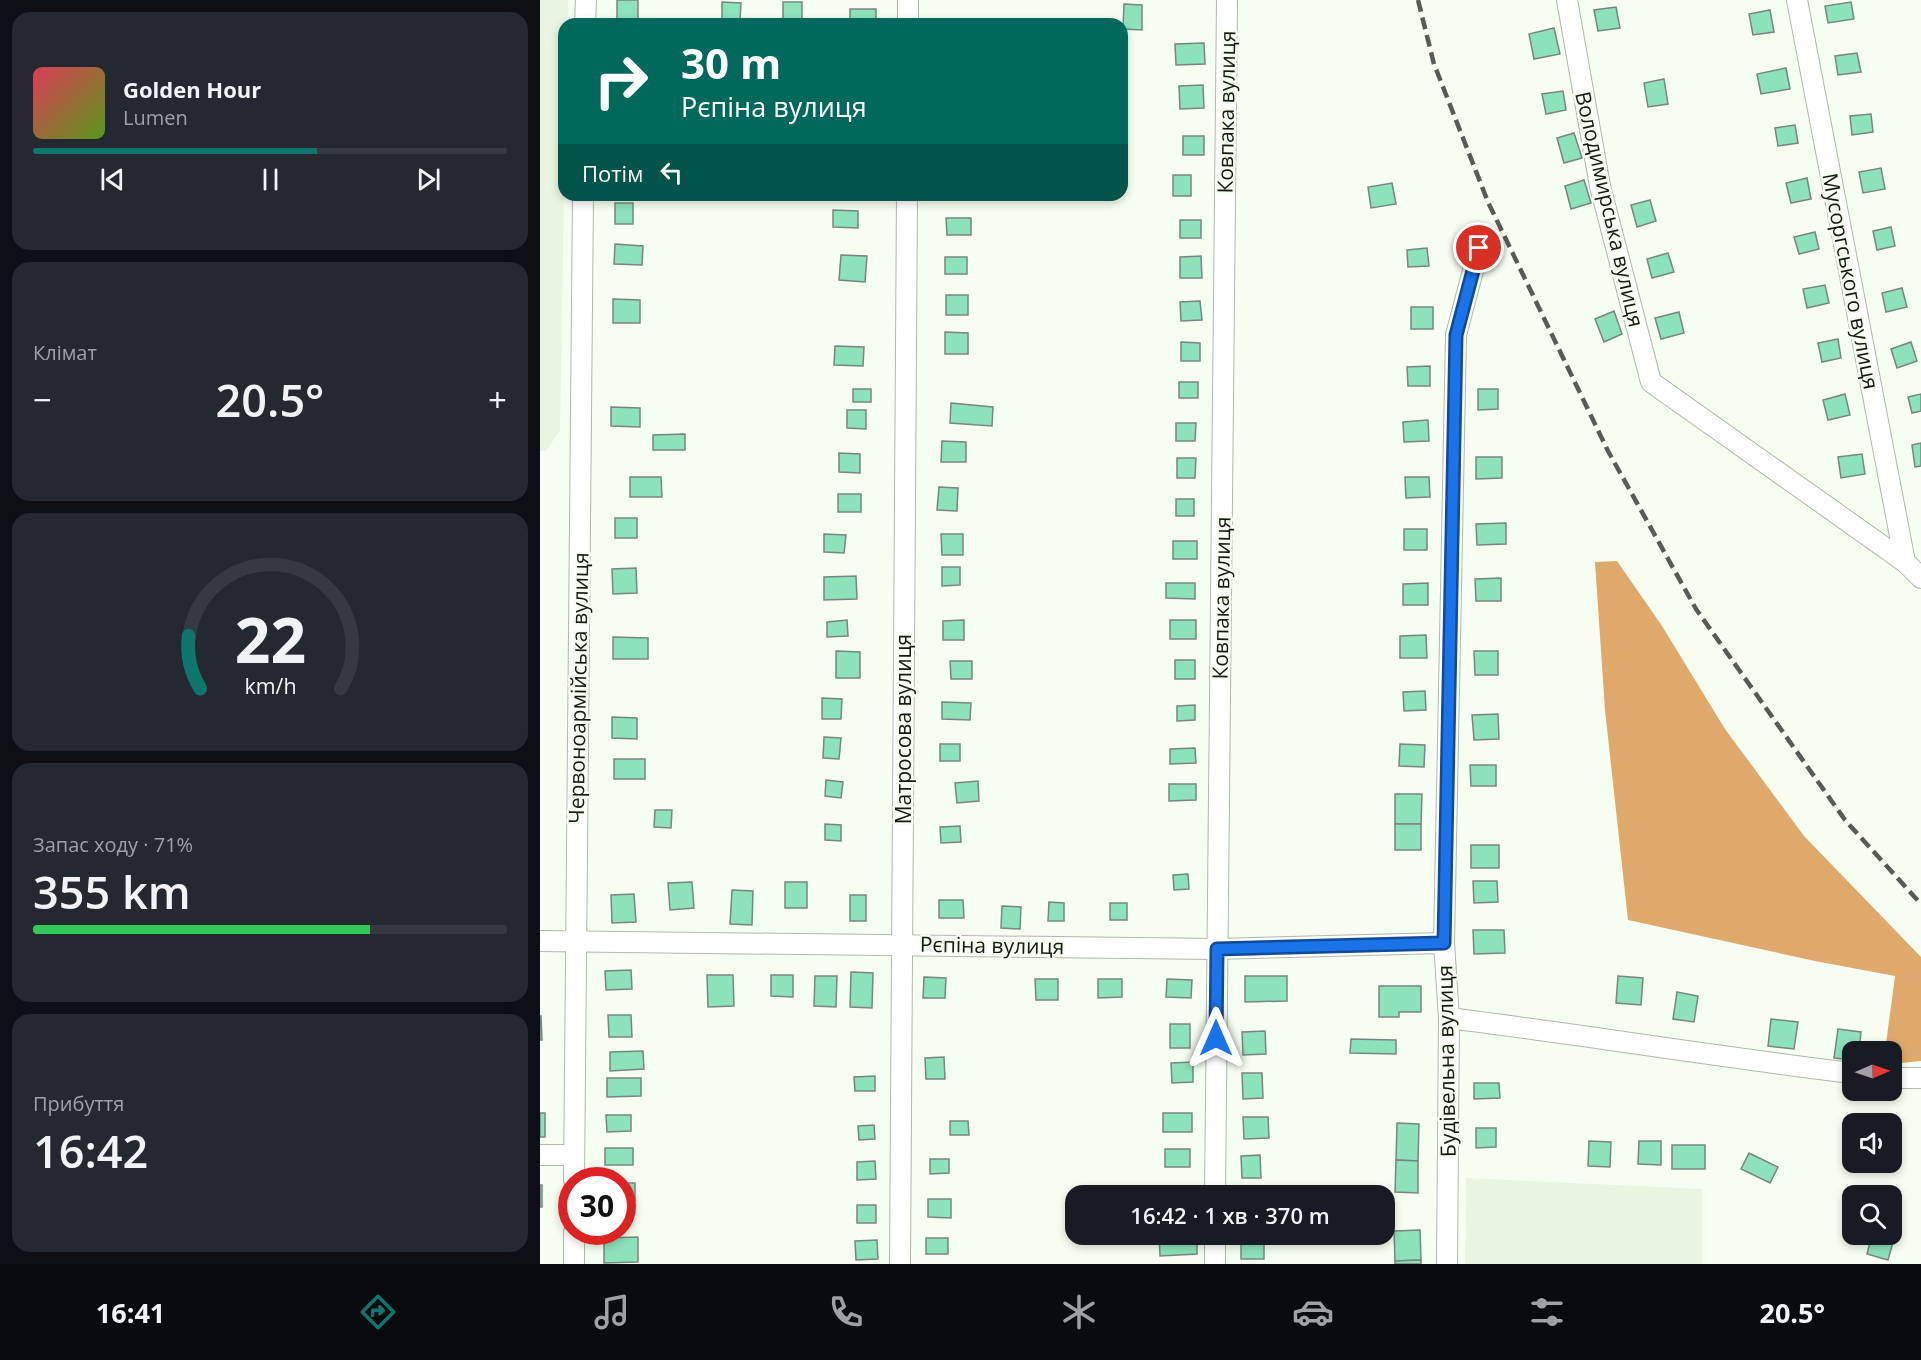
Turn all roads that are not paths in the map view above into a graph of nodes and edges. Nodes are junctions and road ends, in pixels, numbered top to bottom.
1 (586, 0) edge
2 (908, 0) edge
3 (1227, 0) edge
4 (1567, 0) edge
5 (1797, 0) edge
6 (585, 18) edge
7 (908, 18) edge
8 (583, 201) edge
9 (907, 201) edge
10 (1479, 248) dead end
11 (1905, 562) junction
12 (1921, 578) edge
13 (540, 940) edge
14 (575, 940) junction
15 (1444, 943) junction
16 (901, 944) junction
17 (1217, 949) junction
18 (1449, 1018) junction
19 (1842, 1072) edge
20 (1902, 1078) edge
21 (1921, 1078) edge
22 (540, 1155) edge
23 (574, 1155) junction
24 (574, 1167) edge
25 (1215, 1185) edge
26 (574, 1245) edge
27 (1215, 1245) edge
28 (574, 1264) edge
29 (900, 1264) edge
30 (1215, 1264) edge
31 (1447, 1264) edge

1 - 6 street
2 - 7 street
3 - 17 street, Ковпака вулиця
4 - 11 street, Володимирська вулиця
5 - 11 street, Мусоргського вулиця
8 - 14 street, Червоноармійська вулиця
9 - 16 street, Матросова вулиця
10 - 15 street, Будівельна вулиця
11 - 12 street
13 - 14 street, Рєпіна вулиця
14 - 16 street, Рєпіна вулиця
14 - 23 street, Червоноармійська вулиця
15 - 17 street, Рєпіна вулиця
15 - 18 street, Будівельна вулиця
16 - 17 street, Рєпіна вулиця
16 - 29 street, Матросова вулиця
17 - 25 street, Ковпака вулиця
18 - 19 street
18 - 31 street, Будівельна вулиця
20 - 21 street
22 - 23 street
23 - 24 street, Червоноармійська вулиця
26 - 28 street
27 - 30 street

